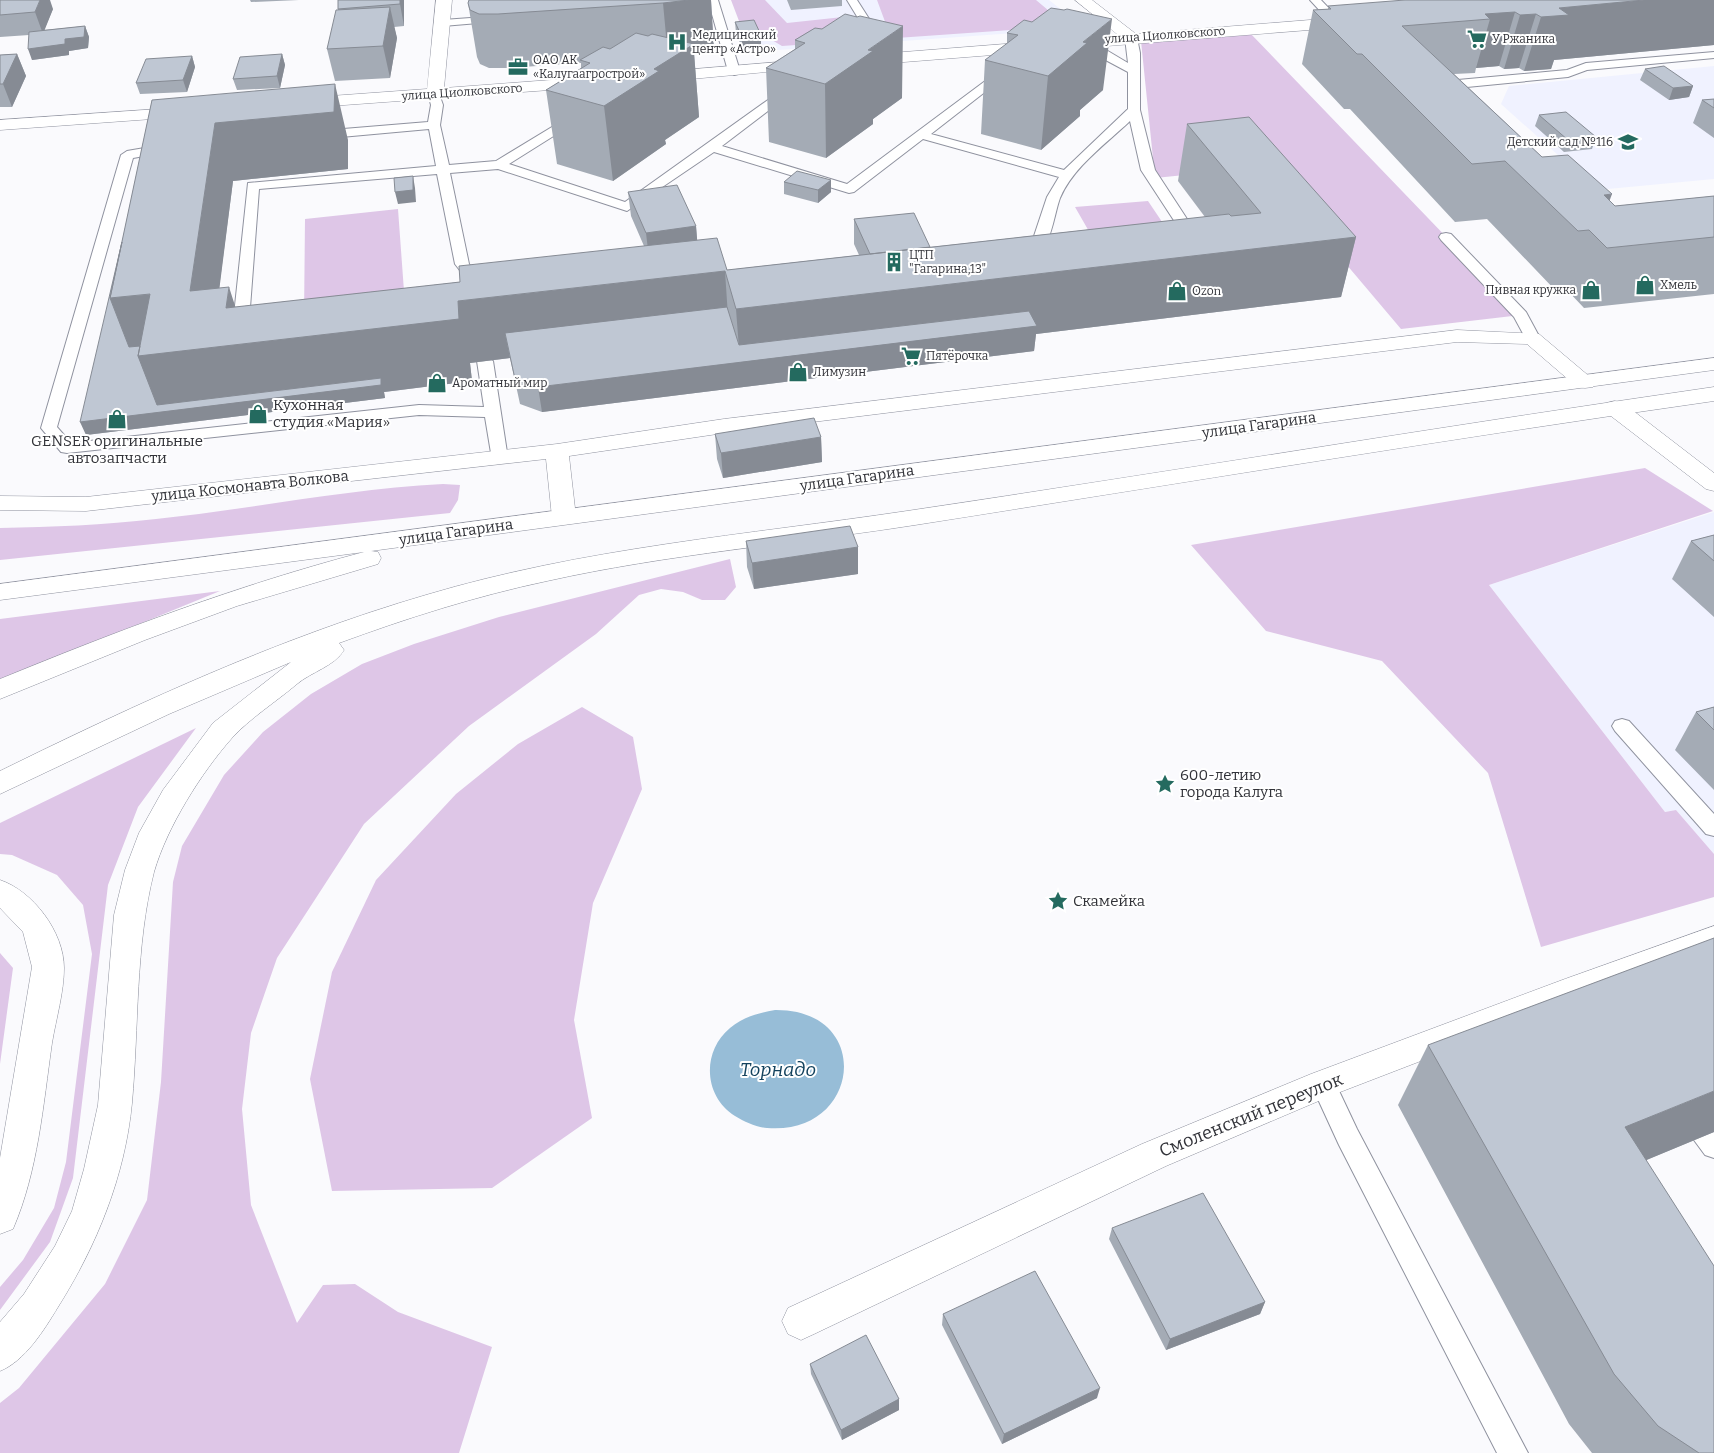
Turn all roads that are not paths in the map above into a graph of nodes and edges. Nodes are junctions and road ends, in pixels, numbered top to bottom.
1 (444, 0) edge
2 (713, 0) edge
3 (852, 0) edge
4 (1083, 0) edge
5 (1314, 0) edge
6 (509, 18) dead end
7 (1363, 21) edge
8 (443, 23) junction
9 (1337, 23) junction
10 (1131, 38) junction
11 (1086, 41) junction
12 (1038, 45) junction
13 (1714, 55) edge
14 (886, 58) junction
15 (849, 61) edge
16 (818, 65) joint
17 (1485, 67) edge
18 (1133, 70) junction
19 (734, 71) junction
20 (648, 78) edge
21 (1500, 80) junction
22 (608, 81) edge
23 (1421, 88) edge
24 (434, 94) junction
25 (286, 105) edge
26 (589, 108) edge
27 (207, 110) edge
28 (1134, 110) junction
29 (434, 124) junction
30 (0, 125) edge
31 (921, 135) junction
32 (306, 136) edge
33 (178, 147) edge
34 (712, 147) junction
35 (499, 165) junction
36 (444, 170) junction
37 (1067, 175) junction
38 (1446, 237) dead end
39 (1204, 254) edge
40 (1018, 266) edge
41 (478, 299) edge
42 (249, 338) edge
43 (1532, 338) junction
44 (485, 361) dead end
45 (1714, 364) edge
46 (1585, 382) junction
47 (1714, 394) edge
48 (1615, 408) junction
49 (493, 412) junction
50 (557, 451) junction
51 (500, 459) junction
52 (1714, 484) edge
53 (0, 503) edge
54 (564, 517) junction
55 (532, 522) junction
56 (0, 592) edge
57 (436, 601) junction
58 (0, 690) edge
59 (1622, 726) dead end
60 (0, 783) edge
61 (1714, 828) edge
62 (0, 892) edge
63 (1714, 939) edge
64 (1324, 1084) junction
65 (0, 1217) edge
66 (801, 1321) dead end
67 (0, 1352) edge
68 (1513, 1453) edge

1 - 8 street
2 - 19 lane
3 - 14 lane
4 - 10 street
5 - 9 lane
6 - 8 lane
7 - 9 street, улица Циолковского
8 - 24 street
9 - 10 street, улица Циолковского
10 - 11 street, улица Циолковского
10 - 18 lane
11 - 12 street, улица Циолковского
11 - 18 lane
12 - 14 street, улица Циолковского
12 - 31 lane
13 - 21 lane
14 - 15 street, улица Циолковского
16 - 19 street
16 - 34 lane
17 - 21 lane
18 - 28 lane
19 - 20 street
21 - 23 lane
22 - 24 street, улица Циолковского
24 - 25 street, улица Циолковского
24 - 29 lane
26 - 35 lane
27 - 30 street
28 - 37 lane
28 - 39 lane
29 - 32 lane
29 - 36 lane
31 - 34 lane
31 - 37 lane
33 - 49 lane
34 - 35 lane
35 - 36 lane
36 - 41 lane
36 - 42 lane
37 - 40 lane
38 - 43 lane
43 - 46 street
43 - 50 street, улица Космонавта Волкова
44 - 49 lane
45 - 46 street, улица Гагарина
46 - 54 street, улица Гагарина
47 - 48 street
48 - 52 street
48 - 57 street
49 - 51 lane
50 - 51 street, улица Космонавта Волкова
50 - 54 street
51 - 53 street, улица Космонавта Волкова
54 - 55 street, улица Гагарина
55 - 56 street, улица Гагарина
55 - 58 street
57 - 60 street
57 - 67 street
59 - 61 lane
62 - 65 street
63 - 64 street, Смоленский переулок
64 - 66 street, Смоленский переулок
64 - 68 lane

